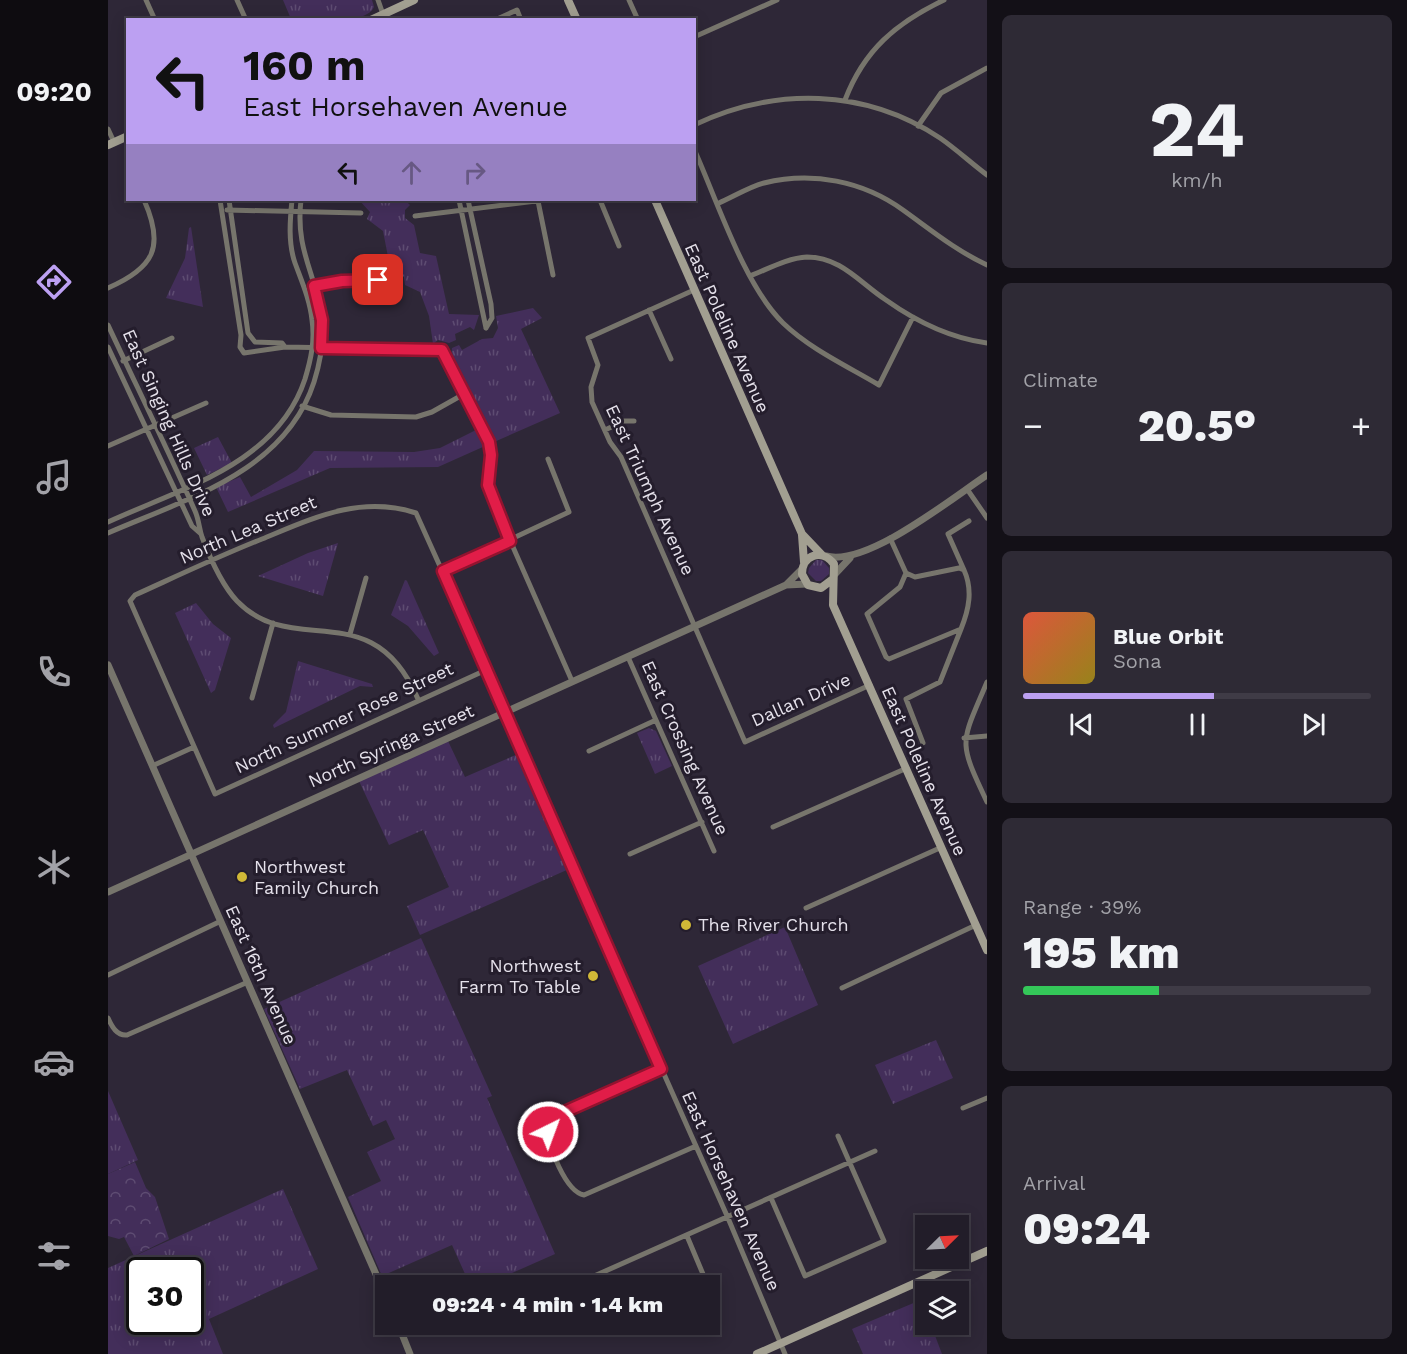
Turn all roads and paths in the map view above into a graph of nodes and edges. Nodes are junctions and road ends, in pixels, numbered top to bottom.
1 (146, 0) edge
2 (237, 0) edge
3 (378, 0) edge
4 (414, 0) edge
5 (568, 0) edge
6 (629, 0) edge
7 (777, 0) edge
8 (944, 0) edge
9 (154, 18) edge
10 (245, 18) edge
11 (386, 18) edge
12 (499, 18) edge
13 (520, 18) edge
14 (575, 18) edge
15 (637, 18) edge
16 (696, 36) edge
17 (987, 68) edge
18 (845, 100) junction
19 (696, 124) edge
20 (918, 126) junction
21 (108, 129) edge
22 (126, 137) edge
23 (111, 144) edge
24 (696, 154) edge
25 (987, 175) edge
26 (144, 201) edge
27 (220, 201) edge
28 (229, 201) edge
29 (292, 201) edge
30 (301, 201) edge
31 (459, 201) edge
32 (468, 201) edge
33 (532, 201) edge
34 (541, 201) edge
35 (600, 201) edge
36 (655, 201) edge
37 (718, 203) junction
38 (470, 208) junction
39 (461, 209) junction
40 (222, 210) junction
41 (229, 210) junction
42 (291, 212) junction
43 (299, 212) junction
44 (361, 213) dead end
45 (415, 216) dead end
46 (619, 246) dead end
47 (987, 265) edge
48 (553, 275) dead end
49 (750, 276) junction
50 (396, 280) dead end
51 (314, 286) junction
52 (108, 288) edge
53 (305, 288) junction
54 (694, 290) junction
55 (649, 310) junction
56 (913, 317) junction
57 (108, 325) edge
58 (987, 335) edge
59 (172, 338) dead end
60 (985, 343) edge
61 (108, 347) edge
62 (285, 347) junction
63 (313, 348) junction
64 (321, 348) junction
65 (671, 359) dead end
66 (124, 360) junction
67 (116, 364) junction
68 (464, 394) junction
69 (206, 403) dead end
70 (296, 403) junction
71 (304, 406) junction
72 (634, 421) dead end
73 (155, 425) junction
74 (146, 429) junction
75 (605, 430) junction
76 (108, 446) edge
77 (548, 459) dead end
78 (987, 475) edge
79 (185, 487) junction
80 (967, 489) junction
81 (175, 492) junction
82 (189, 497) junction
83 (180, 501) junction
84 (416, 513) joint
85 (987, 518) edge
86 (969, 521) dead end
87 (108, 522) edge
88 (108, 533) edge
89 (201, 534) junction
90 (802, 534) junction
91 (890, 538) junction
92 (510, 541) junction
93 (824, 555) junction
94 (850, 558) junction
95 (213, 560) junction
96 (803, 566) junction
97 (964, 570) junction
98 (443, 571) junction
99 (906, 573) junction
100 (834, 577) junction
101 (366, 578) dead end
102 (786, 585) junction
103 (810, 586) junction
104 (833, 605) junction
105 (273, 623) junction
106 (693, 627) junction
107 (961, 629) junction
108 (350, 634) junction
109 (628, 657) junction
110 (108, 665) edge
111 (486, 670) junction
112 (572, 681) junction
113 (987, 682) edge
114 (870, 685) junction
115 (252, 698) dead end
116 (418, 699) junction
117 (504, 712) junction
118 (656, 720) junction
119 (987, 736) edge
120 (964, 738) junction
121 (745, 742) joint
122 (923, 743) dead end
123 (194, 747) junction
124 (589, 751) dead end
125 (152, 766) junction
126 (907, 768) junction
127 (987, 802) edge
128 (702, 822) junction
129 (774, 828) dead end
130 (942, 847) junction
131 (714, 851) dead end
132 (190, 854) junction
133 (630, 854) dead end
134 (108, 892) edge
135 (806, 908) dead end
136 (221, 921) junction
137 (976, 925) junction
138 (987, 950) edge
139 (108, 975) edge
140 (248, 982) junction
141 (842, 988) dead end
142 (108, 1018) edge
143 (661, 1069) junction
144 (987, 1098) edge
145 (963, 1108) dead end
146 (838, 1136) dead end
147 (696, 1146) junction
148 (875, 1151) dead end
149 (850, 1163) junction
150 (771, 1198) junction
151 (728, 1218) junction
152 (687, 1236) junction
153 (987, 1251) edge
154 (600, 1274) edge
155 (376, 1275) edge
156 (704, 1275) edge
157 (402, 1335) edge
158 (781, 1343) junction
159 (410, 1354) edge
160 (757, 1354) edge
161 (785, 1354) edge

1 - 9 street
2 - 10 street
3 - 11 street
4 - 11 main road
5 - 14 main road
6 - 15 street
7 - 16 street
8 - 18 street
12 - 13 street
17 - 20 street
18 - 19 street
18 - 20 street
20 - 25 street
21 - 23 street
22 - 23 main road
24 - 37 street
26 - 52 street
27 - 40 street
28 - 41 street
29 - 42 street
30 - 43 street
31 - 39 street
32 - 38 street
33 - 38 street
34 - 48 street
35 - 46 street
36 - 54 main road, East Poleline Avenue
37 - 47 street
37 - 49 street
38 - 39 street
38 - 39 street
39 - 45 street
40 - 41 street
40 - 62 street
41 - 42 street
41 - 62 street
42 - 43 street
42 - 53 street
43 - 44 street
43 - 51 street
49 - 56 street
49 - 56 street
50 - 51 street
51 - 53 street
51 - 64 street
53 - 63 street
54 - 55 street, East Triumph Avenue
54 - 90 main road, East Poleline Avenue
55 - 65 street
55 - 75 street, East Triumph Avenue
56 - 60 street
57 - 66 street, East Singing Hills Drive
58 - 60 street
59 - 66 street
61 - 67 street, East Singing Hills Drive
62 - 63 street
63 - 64 street
63 - 70 street
64 - 68 street
64 - 71 street
66 - 67 street
66 - 73 street, East Singing Hills Drive
67 - 74 street, East Singing Hills Drive
68 - 71 street
68 - 92 street
69 - 73 street
70 - 71 street
70 - 79 street
71 - 82 street
72 - 75 street
73 - 74 street
73 - 79 street, East Singing Hills Drive
74 - 76 street
74 - 81 street, East Singing Hills Drive
75 - 106 street, East Triumph Avenue
77 - 92 street
78 - 80 street
79 - 81 street
79 - 82 street, East Singing Hills Drive
80 - 85 street
80 - 91 street
81 - 83 street, East Singing Hills Drive
81 - 87 street
82 - 83 street
82 - 89 street, East Singing Hills Drive
83 - 88 street
83 - 89 street, East Singing Hills Drive
84 - 95 street, North Lea Street
84 - 98 street, East Horsehaven Avenue
86 - 97 street
89 - 95 street, East Singing Hills Drive
90 - 93 main road, East Poleline Avenue
90 - 96 main road, East Poleline Avenue
91 - 94 street
91 - 99 street
92 - 98 street
92 - 112 street
93 - 94 street
93 - 96 main road
93 - 100 main road
94 - 100 street
95 - 105 street, East Singing Hills Drive
95 - 123 street, North Lea Street
96 - 102 street, North Syringa Street
96 - 103 main road
97 - 99 street
97 - 107 street
98 - 111 street, East Horsehaven Avenue
99 - 107 street
100 - 103 main road
100 - 104 main road, East Poleline Avenue
101 - 108 street
102 - 103 street, North Syringa Street
102 - 106 street, North Syringa Street
103 - 104 main road, East Poleline Avenue
104 - 114 main road, East Poleline Avenue
105 - 108 street, East Singing Hills Drive
105 - 115 street
106 - 109 street, North Syringa Street
106 - 121 street, East Triumph Avenue
107 - 122 street
108 - 116 street, East Singing Hills Drive
109 - 112 street, North Syringa Street
109 - 118 street, East Crossing Avenue
110 - 125 street, East 16th Avenue
111 - 116 street, North Summer Rose Street
111 - 117 street, East Horsehaven Avenue
112 - 117 street, North Syringa Street
113 - 120 street
114 - 121 street, Dallan Drive
114 - 126 main road, East Poleline Avenue
116 - 123 street, North Summer Rose Street
117 - 132 street, North Syringa Street
117 - 143 street, East Horsehaven Avenue
118 - 124 street
118 - 128 street, East Crossing Avenue
119 - 120 street
120 - 127 street
123 - 125 street
125 - 132 street, East 16th Avenue
126 - 129 street
126 - 130 main road, East Poleline Avenue
128 - 131 street, East Crossing Avenue
128 - 133 street
130 - 135 street
130 - 137 main road, East Poleline Avenue
132 - 134 street, North Syringa Street
132 - 136 street, East 16th Avenue
136 - 139 street
136 - 140 street, East 16th Avenue
137 - 138 main road, East Poleline Avenue
137 - 141 street
140 - 142 street
140 - 155 street, East 16th Avenue
143 - 147 street, East Horsehaven Avenue
143 - 147 street
144 - 145 street
146 - 149 street
147 - 151 street, East Horsehaven Avenue
148 - 149 street
149 - 150 street
149 - 150 street
150 - 151 street
151 - 152 street
151 - 158 street, East Horsehaven Avenue
152 - 154 street
152 - 156 street
153 - 158 main road
157 - 159 street
158 - 160 main road
158 - 161 street, East Horsehaven Avenue

